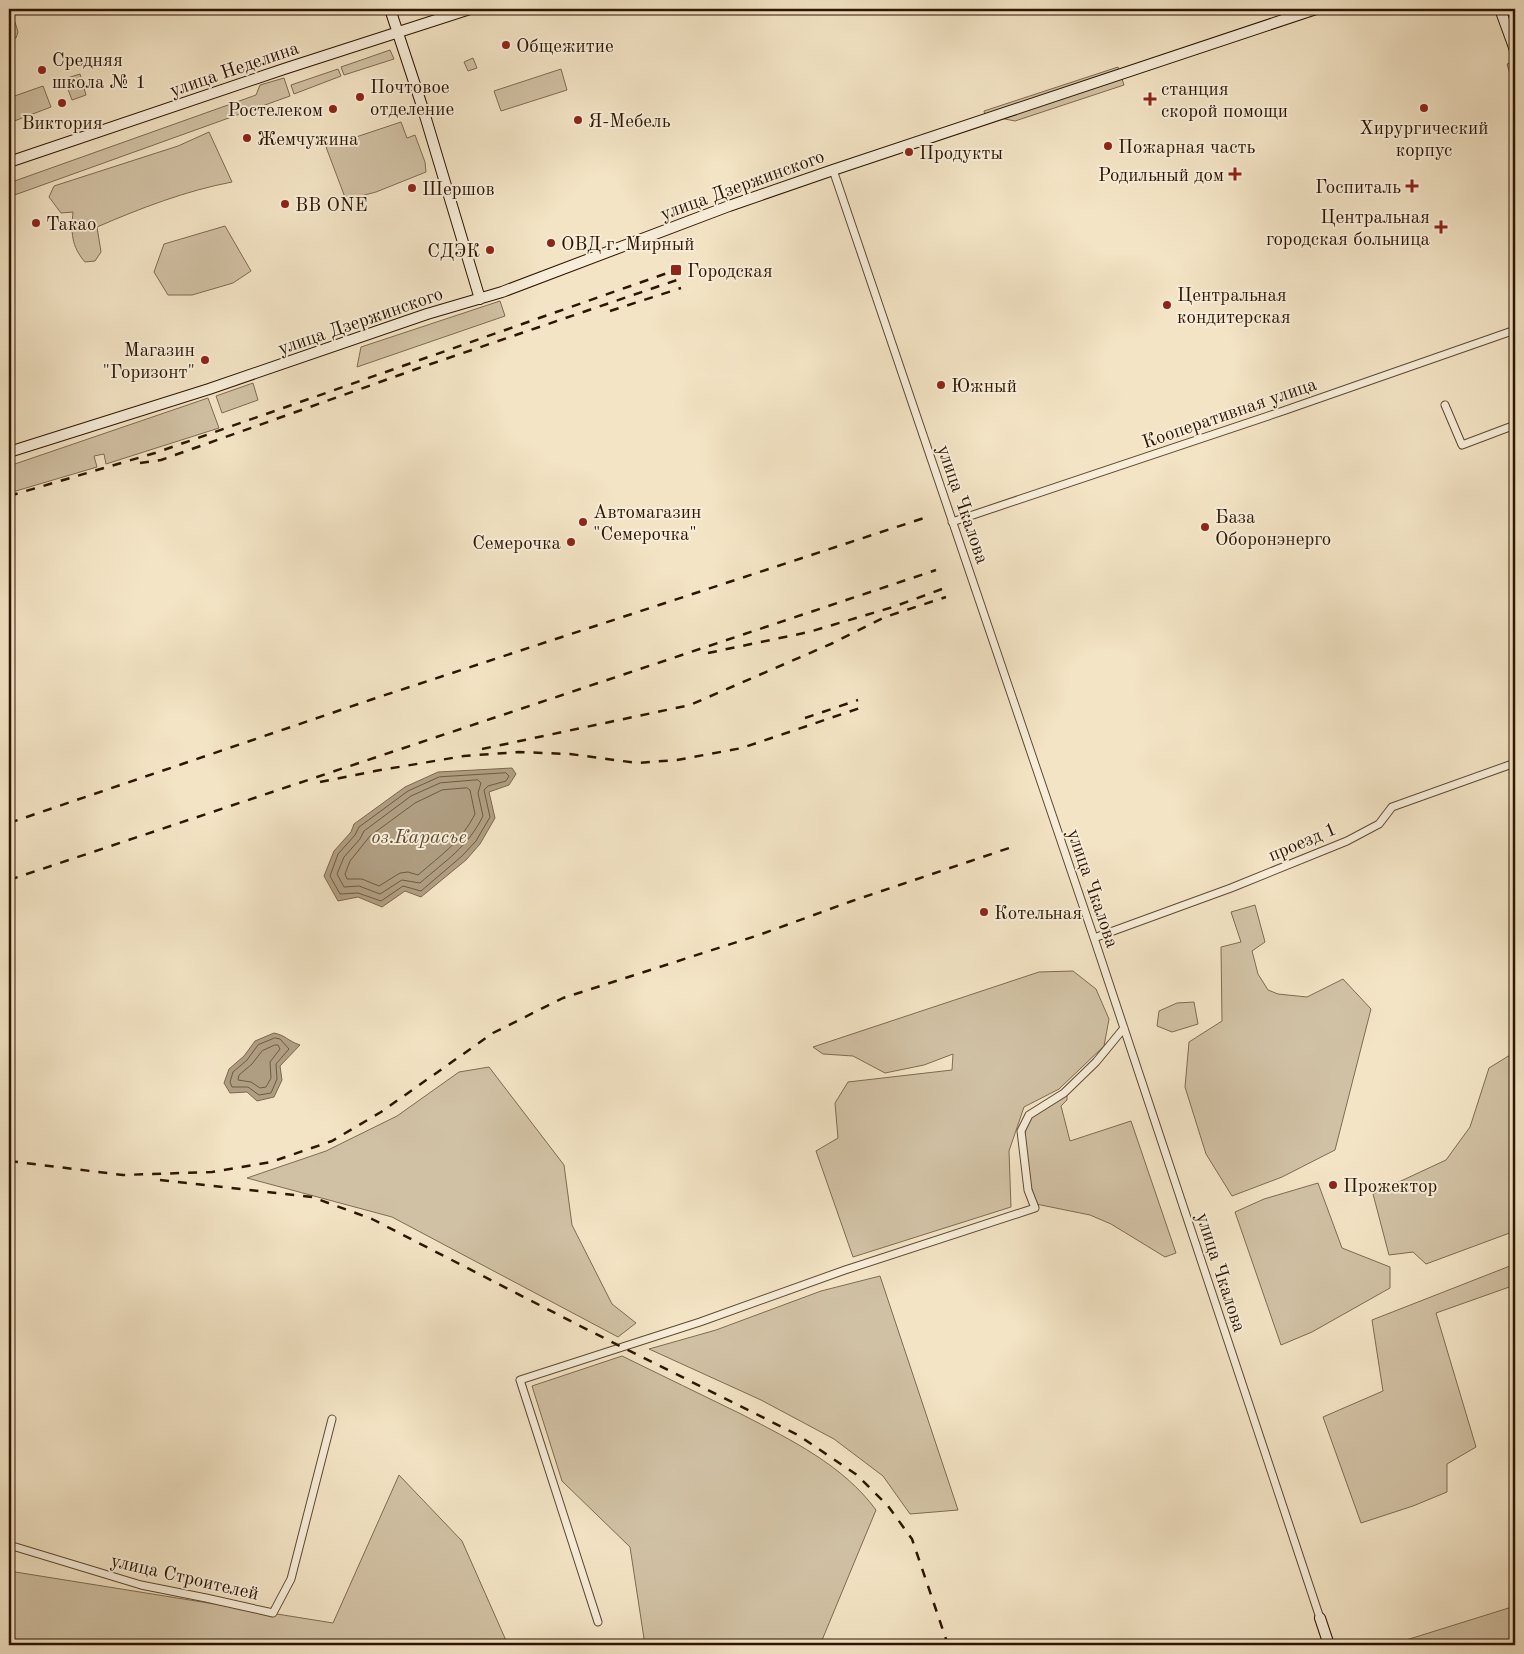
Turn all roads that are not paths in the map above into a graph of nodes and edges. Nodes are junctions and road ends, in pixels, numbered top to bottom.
1 (390, 9) edge
2 (470, 9) edge
3 (1316, 9) edge
4 (1500, 9) edge
5 (398, 32) junction
6 (1514, 44) edge
7 (9, 162) edge
8 (833, 170) junction
9 (480, 299) junction
10 (1515, 330) edge
11 (1445, 405) dead end
12 (1515, 425) edge
13 (9, 452) edge
14 (952, 522) junction
15 (1515, 763) edge
16 (1094, 938) junction
17 (1124, 1028) junction
18 (332, 1419) dead end
19 (9, 1545) edge
20 (1320, 1618) joint
21 (598, 1622) dead end
22 (1329, 1645) edge

1 - 5 street
2 - 5 street, улица Неделина
3 - 8 street, улица Дзержинского
4 - 6 street
5 - 7 street, улица Неделина
5 - 9 street
8 - 9 street, улица Дзержинского
8 - 14 street, улица Чкалова
9 - 13 street, улица Дзержинского
10 - 14 street, Кооперативная улица
11 - 12 street
14 - 16 street, улица Чкалова
15 - 16 street, проезд 1
16 - 17 street, улица Чкалова
17 - 20 street, улица Чкалова
17 - 21 street
18 - 19 street, улица Строителей
20 - 22 street

